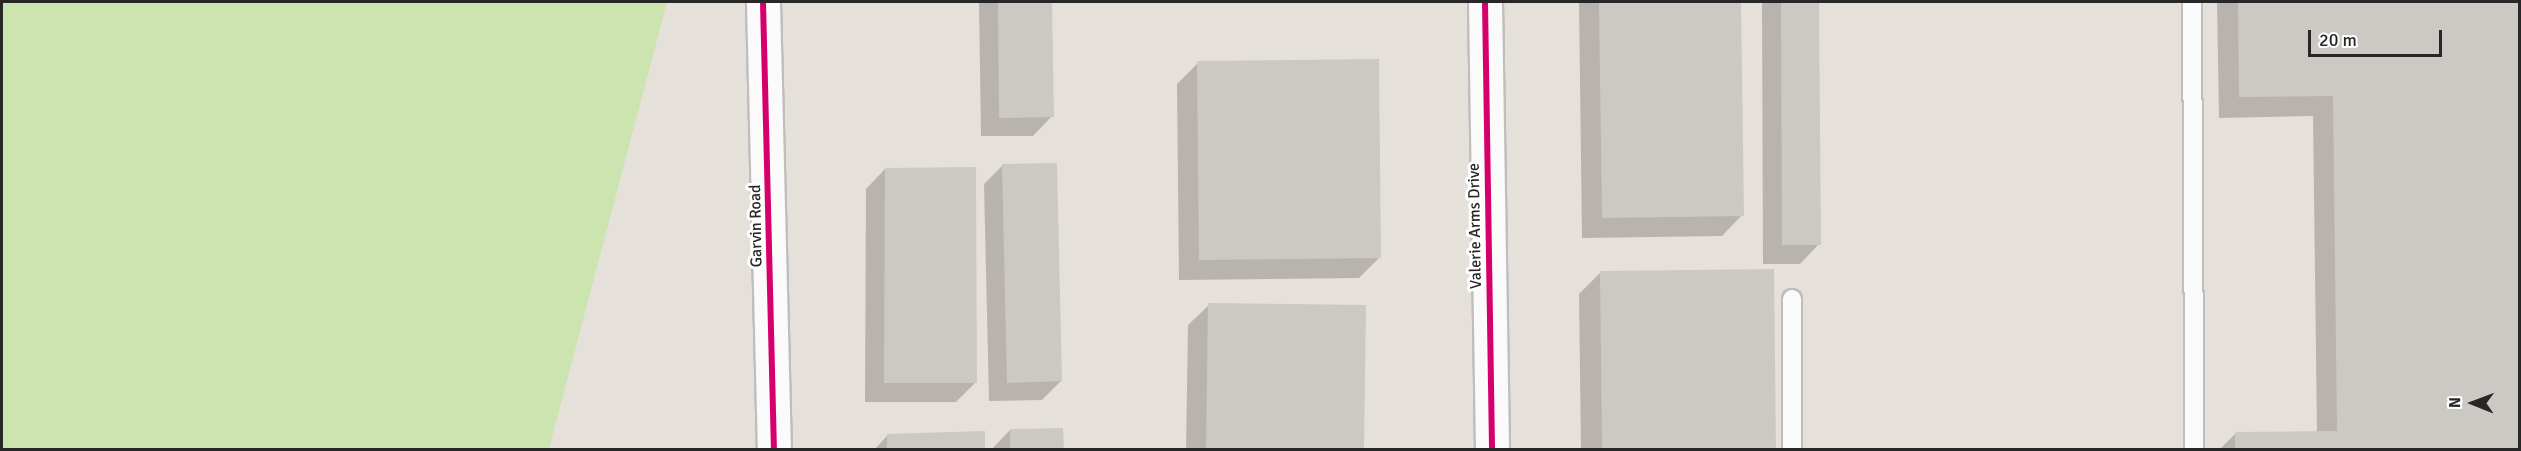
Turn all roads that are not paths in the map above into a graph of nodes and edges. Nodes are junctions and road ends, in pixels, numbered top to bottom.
1 (763, 2) edge
2 (1485, 2) edge
3 (2192, 2) edge
4 (1792, 299) dead end
5 (774, 450) edge
6 (1492, 450) edge
7 (1791, 450) edge
8 (2194, 450) edge

1 - 5 street, Garvin Road
2 - 6 street, Valerie Arms Drive
3 - 8 lane
4 - 7 lane

